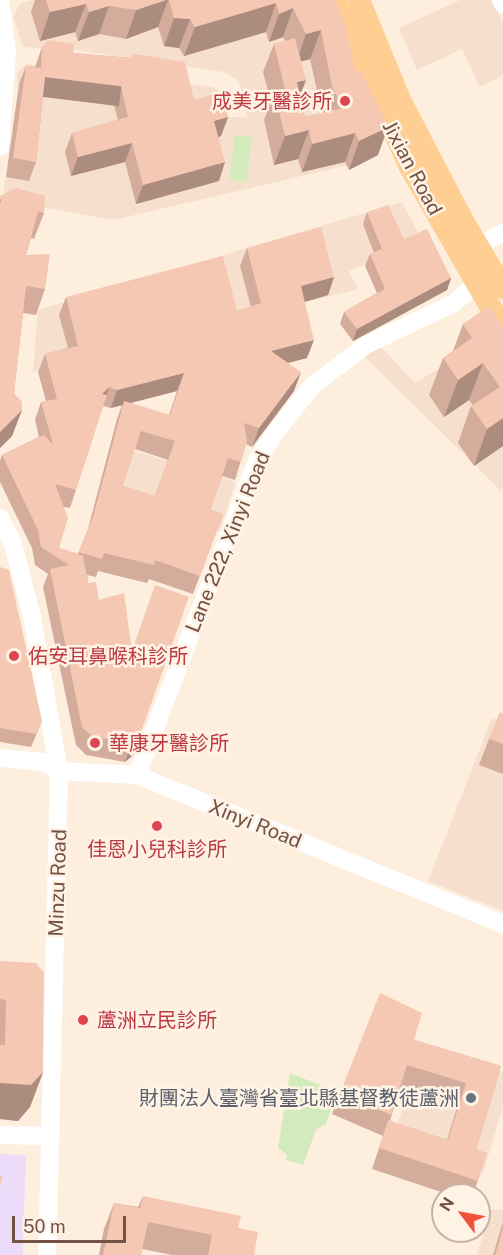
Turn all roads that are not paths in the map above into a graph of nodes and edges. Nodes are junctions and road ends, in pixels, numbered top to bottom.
1 (335, 0) edge
2 (359, 0) edge
3 (0, 1) edge
4 (0, 147) edge
5 (503, 233) edge
6 (469, 249) junction
7 (490, 280) edge
8 (503, 329) edge
9 (0, 518) edge
10 (0, 758) edge
11 (59, 771) junction
12 (137, 775) junction
13 (503, 924) edge
14 (0, 1135) edge
15 (51, 1136) junction
16 (47, 1255) edge

1 - 6 main road, Jixian Road
2 - 6 main road, Jixian Road
3 - 4 street
5 - 6 street
6 - 7 main road, Jixian Road
7 - 8 main road, Jixian Road
7 - 12 street, Lane 222, Xinyi Road
9 - 11 street, Minzu Road
10 - 11 street, Xinyi Road
11 - 12 street, Xinyi Road
11 - 15 street, Minzu Road
12 - 13 street, Xinyi Road
14 - 15 street
15 - 16 street, Minzu Road

